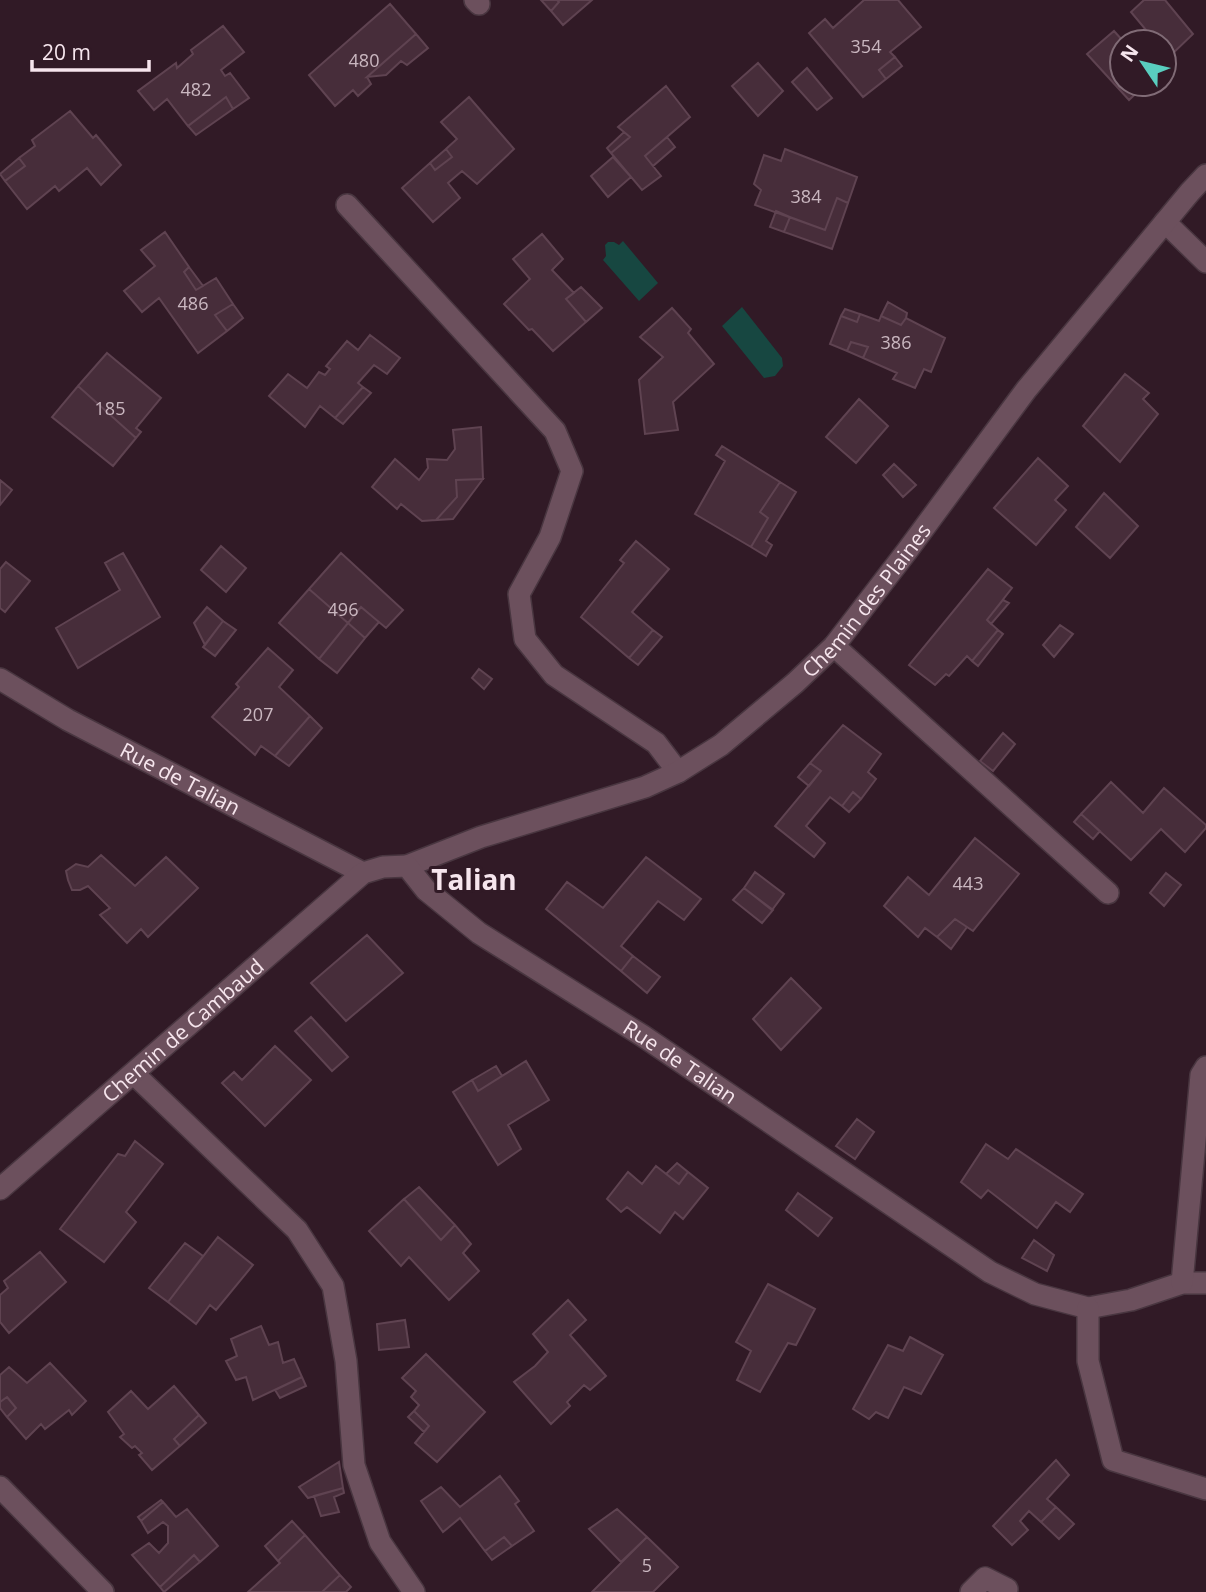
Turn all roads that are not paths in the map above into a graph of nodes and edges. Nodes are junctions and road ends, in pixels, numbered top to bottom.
1 (1206, 175) edge
2 (347, 205) dead end
3 (1165, 222) junction
4 (1206, 262) edge
5 (834, 646) junction
6 (0, 679) edge
7 (678, 772) junction
8 (407, 866) junction
9 (363, 873) junction
10 (1108, 894) dead end
11 (1206, 1067) edge
12 (134, 1074) junction
13 (0, 1189) edge
14 (1182, 1283) junction
15 (1206, 1283) edge
16 (1088, 1308) junction
17 (0, 1487) edge
18 (1206, 1489) edge
19 (1007, 1589) dead end
20 (103, 1592) edge
21 (414, 1592) edge
22 (971, 1592) edge

1 - 3 street, Chemin des Plaines
2 - 7 street
3 - 4 street
3 - 5 street, Chemin des Plaines
5 - 7 street, Chemin des Plaines
5 - 10 street
6 - 9 street, Rue de Talian
7 - 8 street, Chemin des Plaines
8 - 9 street
8 - 16 street, Rue de Talian
9 - 12 street, Chemin de Cambaud
11 - 14 street
12 - 13 street, Chemin de Cambaud
12 - 21 street
14 - 15 street, Rue de Talian
14 - 16 street, Rue de Talian
16 - 18 street
17 - 20 street
19 - 22 street

